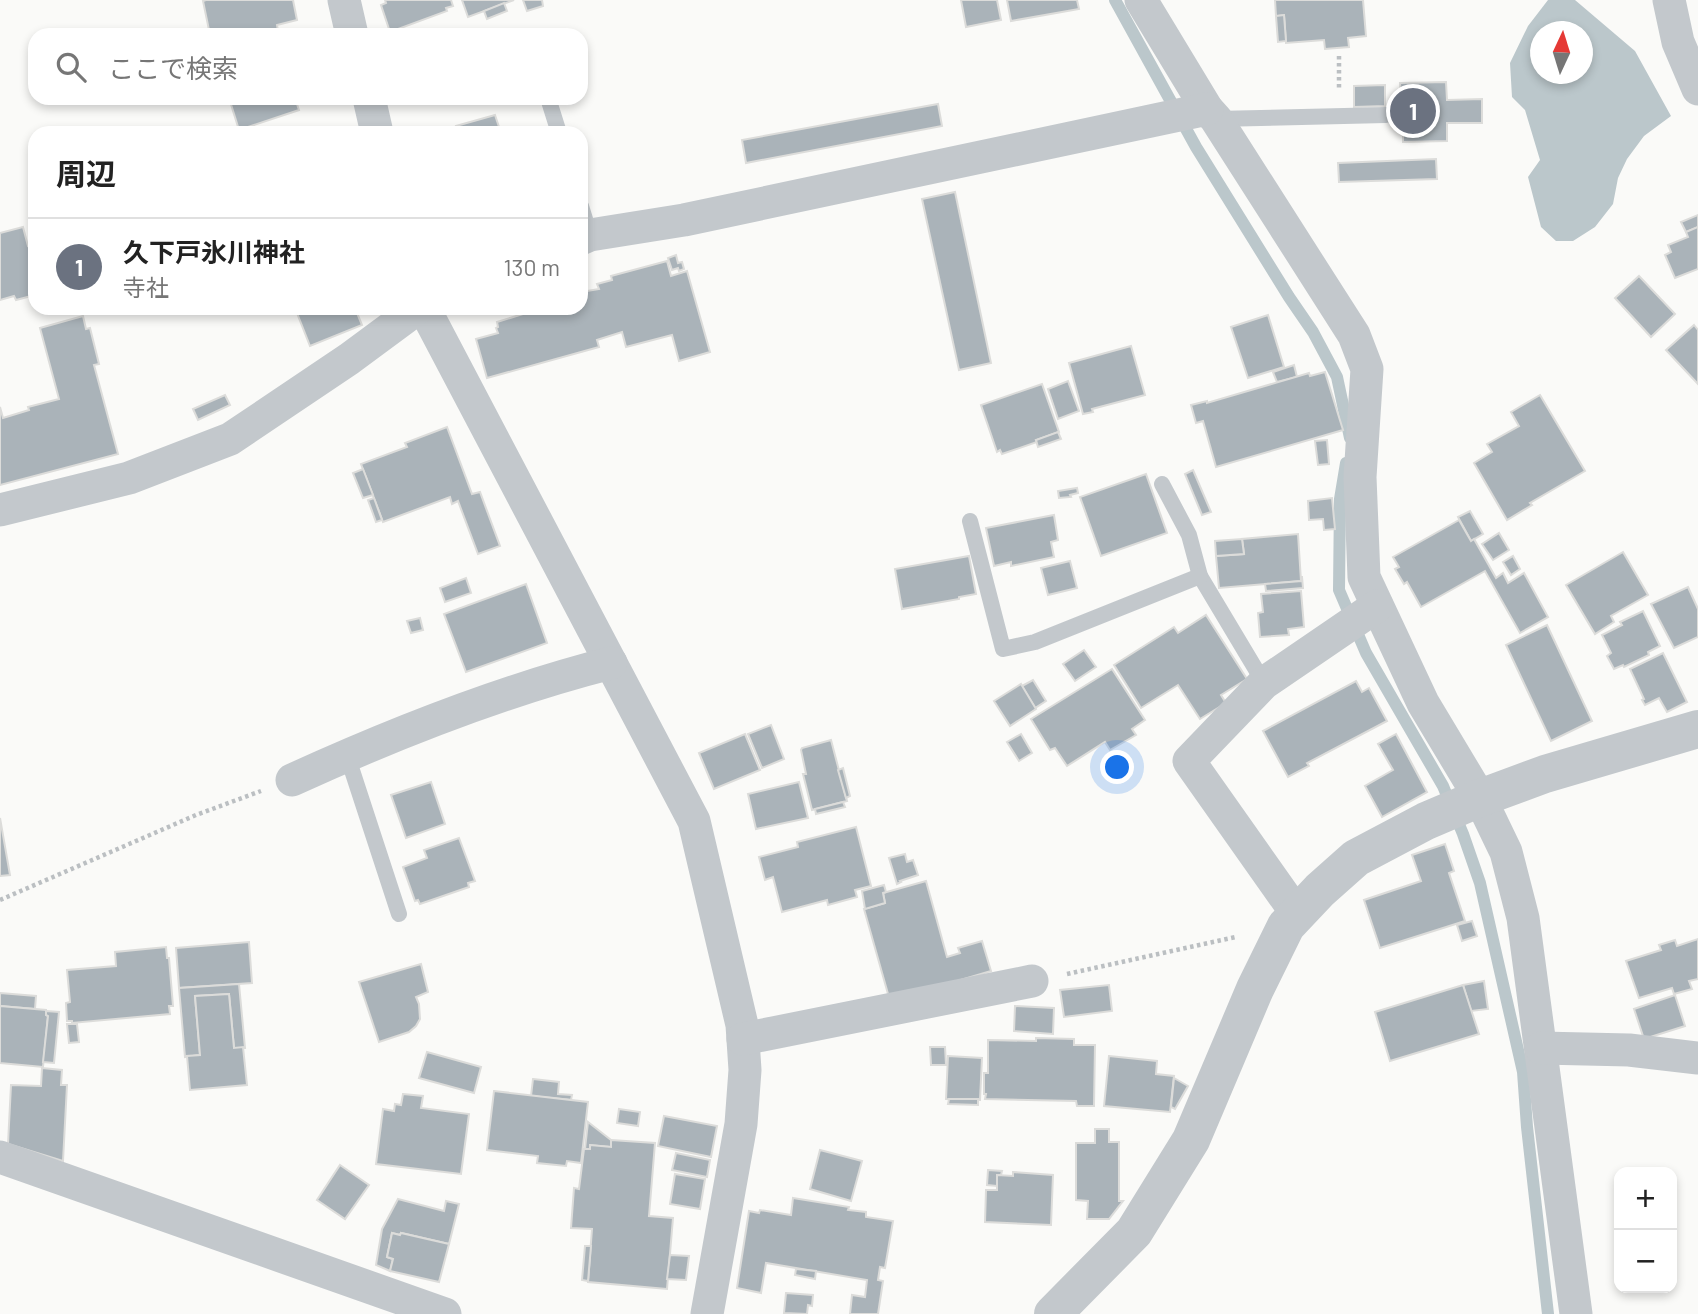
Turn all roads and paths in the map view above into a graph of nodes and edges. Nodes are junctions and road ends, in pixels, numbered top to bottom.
1 (345, 0) edge
2 (1669, 0) edge
3 (1147, 4) edge
4 (351, 28) edge
5 (1698, 89) edge
6 (371, 105) edge
7 (550, 105) edge
8 (1212, 114) junction
9 (1386, 115) dead end
10 (375, 126) edge
11 (557, 126) edge
12 (588, 227) edge
13 (409, 315) edge
14 (428, 315) edge
15 (1162, 484) dead end
16 (0, 510) edge
17 (970, 521) dead end
18 (1200, 576) junction
19 (1377, 606) junction
20 (611, 663) junction
21 (1264, 683) junction
22 (1698, 729) edge
23 (347, 755) junction
24 (292, 780) joint
25 (1480, 799) junction
26 (0, 900) edge
27 (399, 914) dead end
28 (1291, 920) junction
29 (1032, 981) joint
30 (743, 1039) junction
31 (1541, 1048) junction
32 (1698, 1058) edge
33 (0, 1157) edge
34 (445, 1314) edge
35 (706, 1314) edge
36 (1053, 1314) edge
37 (1576, 1314) edge

1 - 4 street
2 - 5 street
3 - 8 street
6 - 10 street
7 - 11 lane
8 - 9 lane
8 - 12 street
8 - 19 street
13 - 16 street
14 - 20 street
15 - 18 lane
17 - 18 lane
18 - 21 lane
19 - 21 street
19 - 25 street
20 - 23 street
20 - 30 street
21 - 28 street
22 - 25 street
23 - 24 street
23 - 27 lane
24 - 26 path
25 - 28 street
25 - 31 street
28 - 29 path
28 - 36 street
29 - 30 street
30 - 35 street
31 - 32 street
31 - 37 street
33 - 34 street

